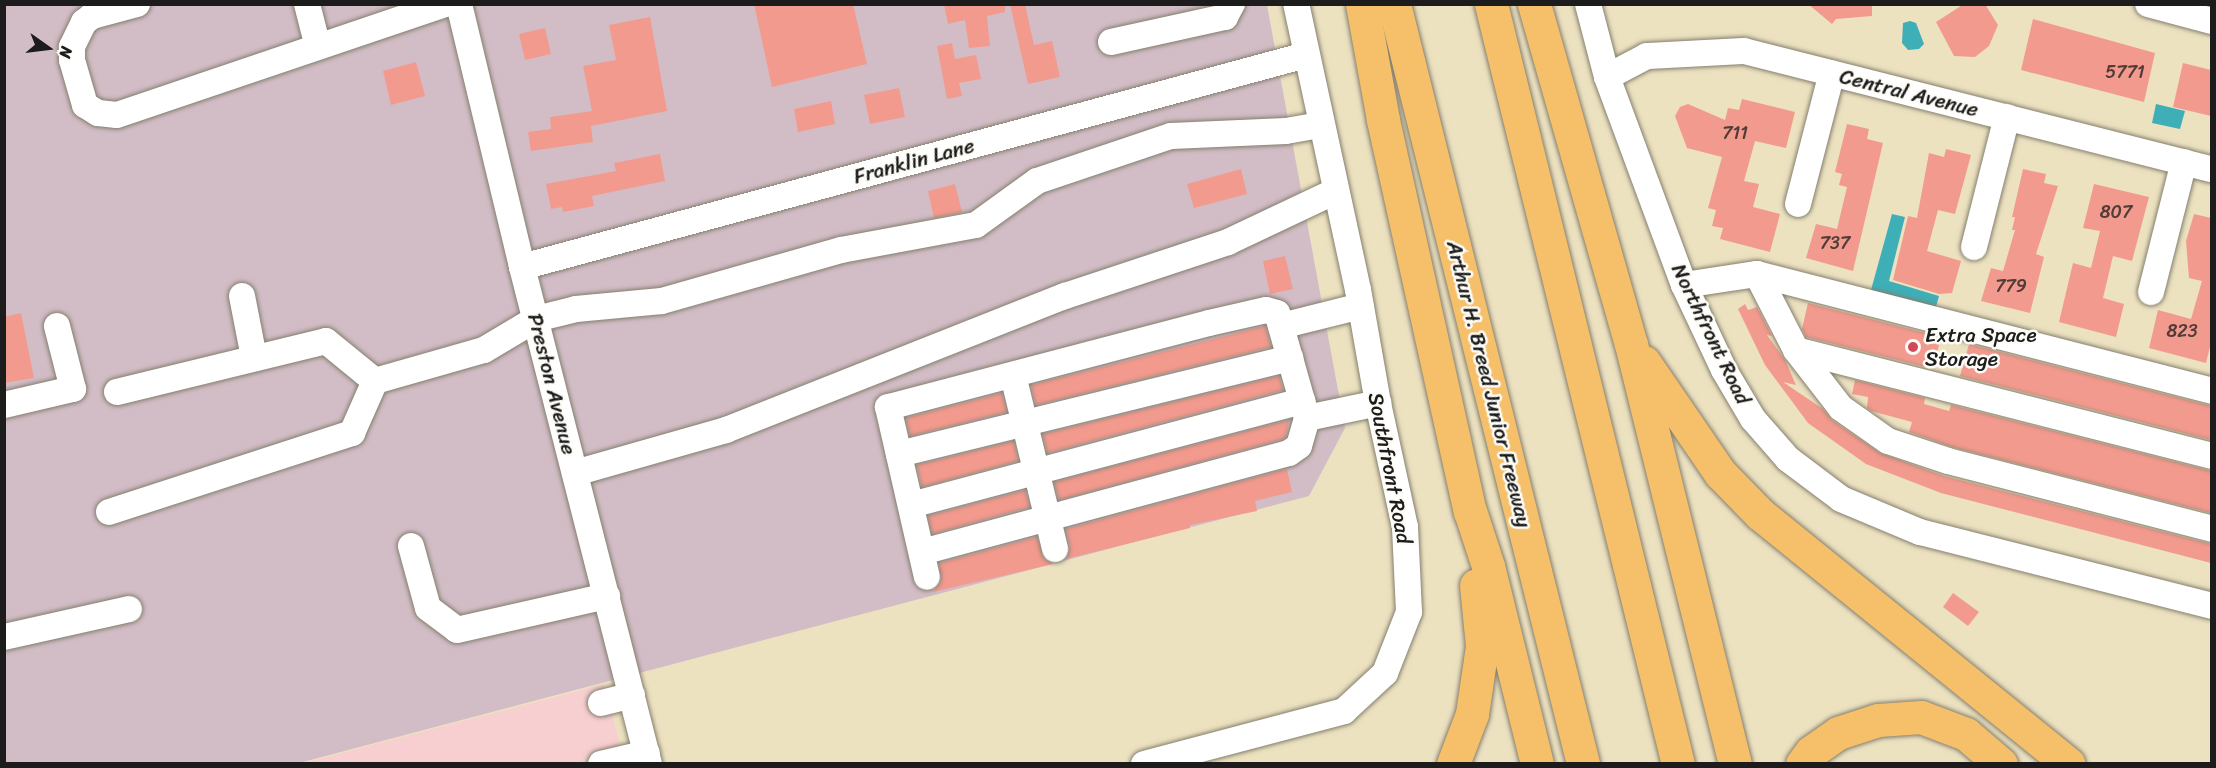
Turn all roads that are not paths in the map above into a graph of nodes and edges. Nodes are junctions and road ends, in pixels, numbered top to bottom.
1 (137, 4) edge
2 (307, 4) edge
3 (445, 4) edge
4 (459, 4) edge
5 (1232, 4) edge
6 (1296, 4) edge
7 (1362, 4) edge
8 (1394, 4) edge
9 (1491, 4) edge
10 (1534, 4) edge
11 (1588, 4) edge
12 (2148, 4) edge
13 (2211, 21) edge
14 (1111, 42) dead end
15 (318, 47) junction
16 (1306, 56) junction
17 (1832, 73) junction
18 (1608, 77) junction
19 (2007, 117) junction
20 (1322, 125) junction
21 (2184, 162) junction
22 (2211, 169) edge
23 (1336, 191) junction
24 (1798, 204) dead end
25 (1974, 247) dead end
26 (522, 267) junction
27 (1756, 274) junction
28 (1684, 285) junction
29 (2151, 292) dead end
30 (242, 296) dead end
31 (1361, 306) junction
32 (536, 319) junction
33 (57, 326) dead end
34 (1281, 326) junction
35 (1631, 344) junction
36 (1796, 350) junction
37 (254, 358) junction
38 (1290, 358) junction
39 (1013, 375) junction
40 (375, 381) junction
41 (2211, 391) edge
42 (117, 392) dead end
43 (1378, 403) junction
44 (4, 405) edge
45 (1304, 410) junction
46 (1024, 423) junction
47 (899, 454) junction
48 (2211, 456) edge
49 (1037, 472) junction
50 (575, 473) junction
51 (911, 505) junction
52 (1470, 511) junction
53 (109, 512) dead end
54 (1048, 518) junction
55 (2211, 529) edge
56 (411, 546) dead end
57 (1055, 549) dead end
58 (922, 552) junction
59 (927, 577) dead end
60 (607, 596) junction
61 (2211, 606) edge
62 (129, 609) dead end
63 (4, 637) edge
64 (632, 695) junction
65 (601, 703) dead end
66 (648, 758) edge
67 (601, 764) edge
68 (1144, 764) edge
69 (1454, 764) edge
70 (1537, 764) edge
71 (1583, 764) edge
72 (1678, 764) edge
73 (1735, 764) edge
74 (1802, 764) edge
75 (2001, 764) edge
76 (2069, 764) edge

1 - 15 street
2 - 15 street
3 - 15 street
4 - 26 street, Preston Avenue
5 - 14 street
6 - 16 street, Southfront Road
7 - 52 highway
8 - 71 highway, Arthur H. Breed Junior Freeway
9 - 72 highway
10 - 35 highway
11 - 18 street, Northfront Road
12 - 13 street
16 - 20 street, Southfront Road
16 - 26 street, Franklin Lane
17 - 18 street, Central Avenue
17 - 19 street, Central Avenue
17 - 24 street
18 - 28 street, Northfront Road
19 - 21 street, Central Avenue
19 - 25 street
20 - 23 street, Southfront Road
20 - 32 street
21 - 22 street, Central Avenue
21 - 29 street
23 - 31 street, Southfront Road
23 - 50 street
26 - 32 street, Preston Avenue
27 - 28 street
27 - 36 street
27 - 41 street
28 - 61 street, Northfront Road
30 - 37 street
31 - 34 street
31 - 43 street, Southfront Road
32 - 40 street
32 - 50 street, Preston Avenue
33 - 44 street
34 - 38 street
34 - 39 street
35 - 73 highway
35 - 76 highway
36 - 48 street
36 - 55 street
37 - 40 street
37 - 42 street
38 - 45 street
38 - 46 street
39 - 46 street
39 - 47 street
40 - 53 street
43 - 45 street
43 - 68 street, Southfront Road
45 - 49 street
45 - 54 street
46 - 47 street
46 - 49 street
47 - 51 street
49 - 51 street
49 - 54 street
50 - 60 street, Preston Avenue
51 - 58 street
52 - 69 highway
52 - 70 highway
54 - 57 street
54 - 58 street
56 - 60 street
58 - 59 street
60 - 64 street, Preston Avenue
62 - 63 street
64 - 65 street
64 - 66 street, Preston Avenue
66 - 67 street
74 - 75 highway

